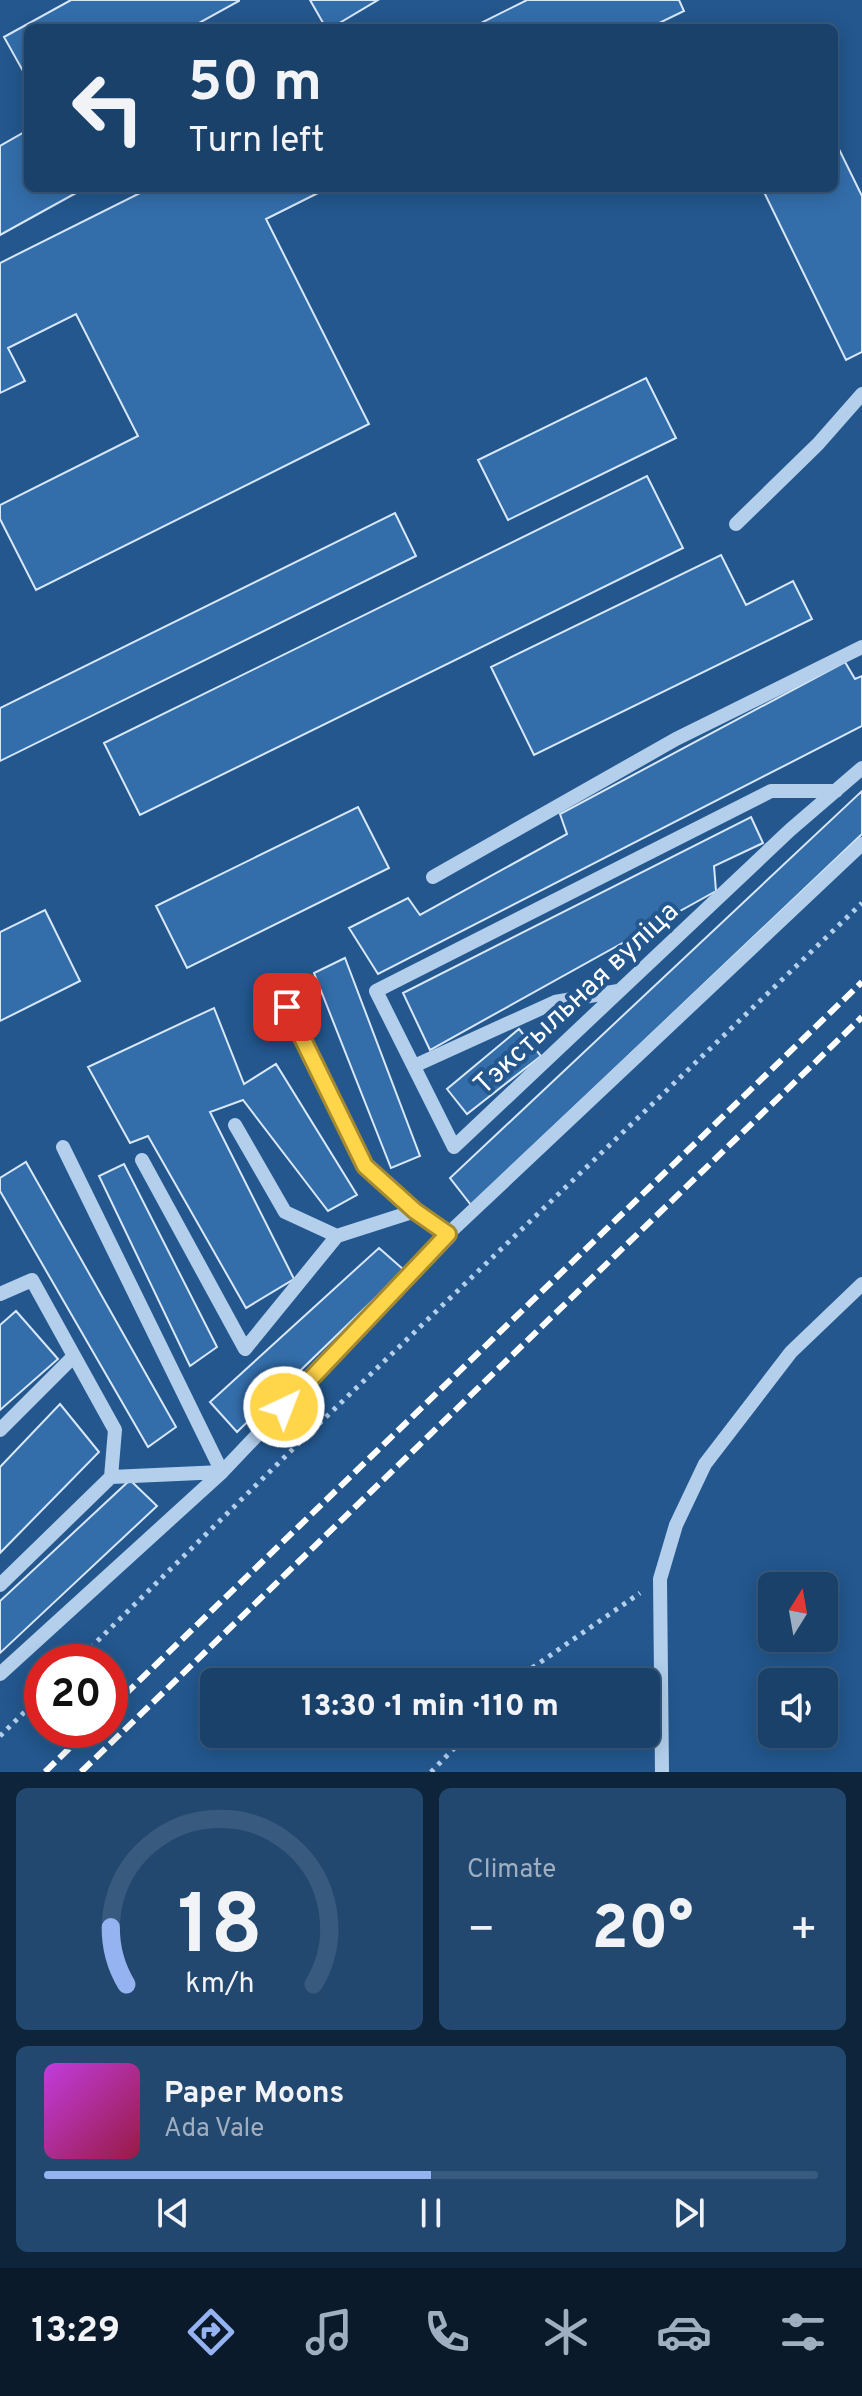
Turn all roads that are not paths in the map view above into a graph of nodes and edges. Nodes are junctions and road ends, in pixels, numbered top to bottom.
1 (862, 394) edge
2 (736, 524) dead end
3 (862, 647) edge
4 (862, 768) edge
5 (836, 791) junction
6 (862, 844) edge
7 (433, 877) dead end
8 (619, 991) junction
9 (287, 1007) dead end
10 (414, 1066) junction
11 (235, 1125) dead end
12 (63, 1147) dead end
13 (142, 1160) dead end
14 (415, 1211) junction
15 (448, 1234) junction
16 (337, 1236) junction
17 (862, 1284) edge
18 (0, 1294) edge
19 (74, 1356) junction
20 (0, 1430) edge
21 (222, 1472) junction
22 (111, 1477) junction
23 (0, 1585) edge
24 (0, 1674) edge
25 (662, 1772) edge

1 - 2 street
3 - 7 street
4 - 5 street, Тэкстыльная вуліца
5 - 8 street, Тэкстыльная вуліца
5 - 10 street, Тэкстыльная вуліца
6 - 15 street
8 - 10 street
8 - 10 street, Тэкстыльная вуліца
9 - 14 street
11 - 16 street
12 - 21 street
13 - 16 street
14 - 15 street
14 - 16 street
15 - 21 street
17 - 25 street
18 - 19 street
19 - 20 street
19 - 22 street
21 - 22 street
21 - 24 street
22 - 23 street

